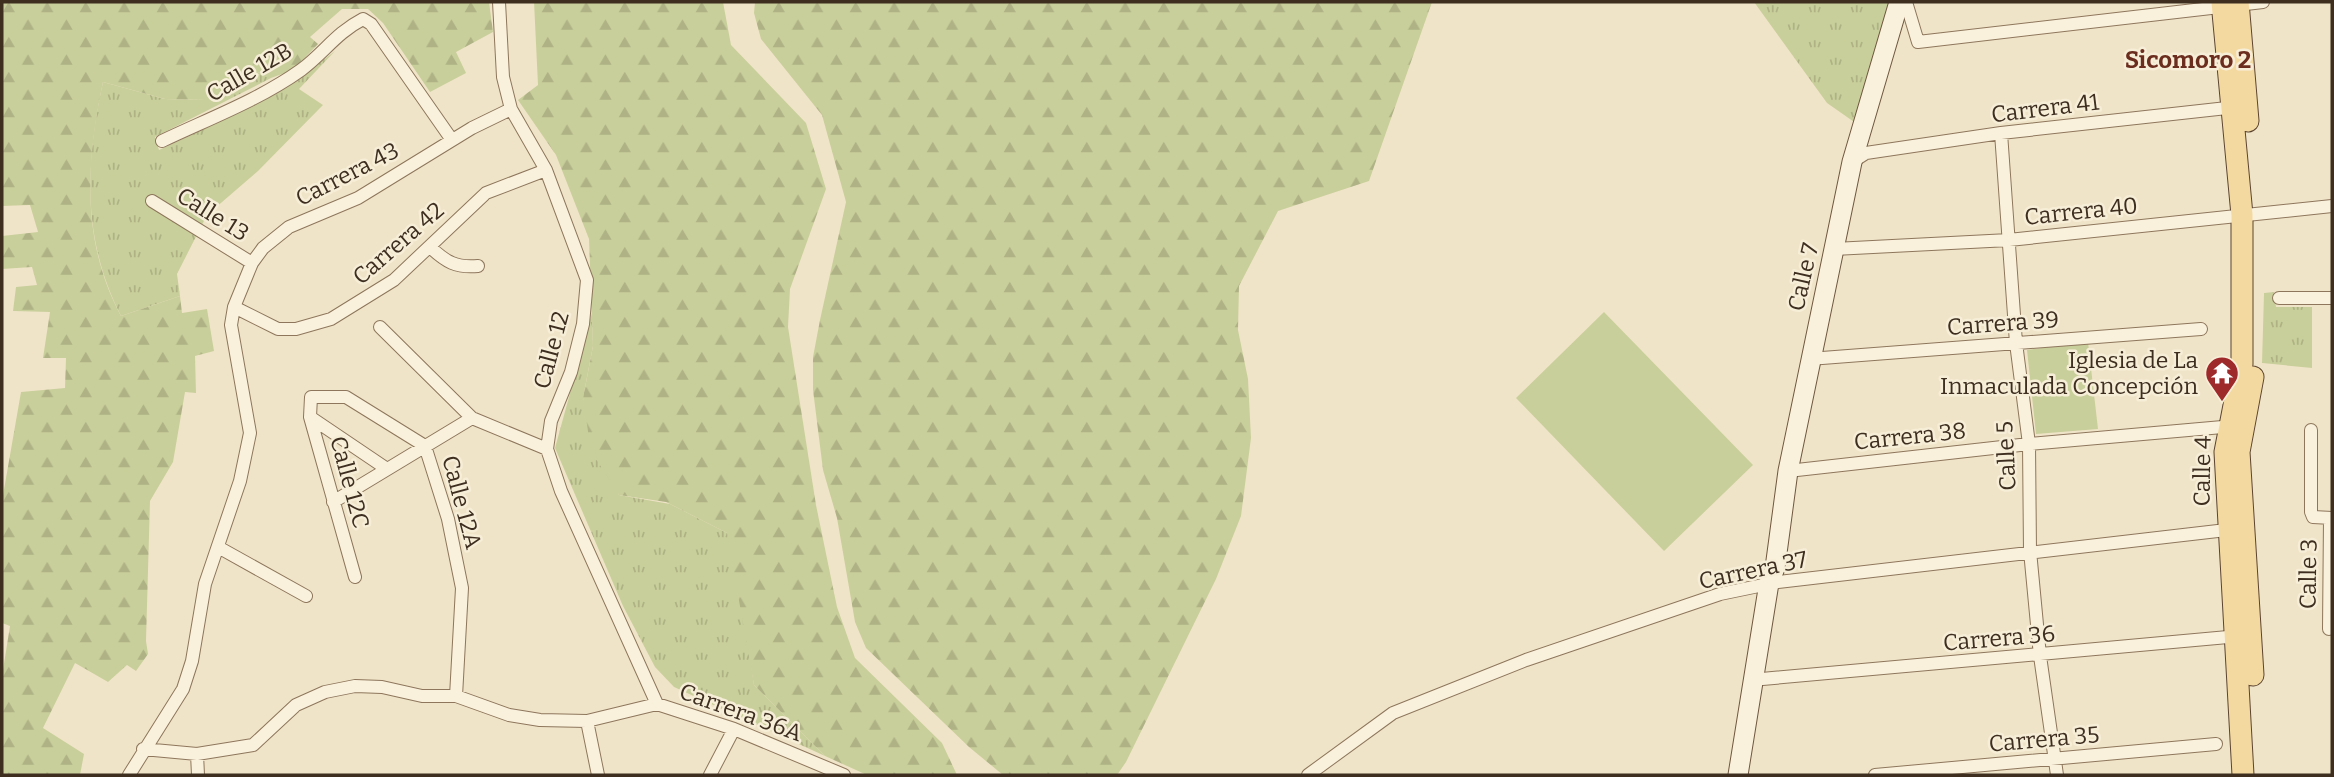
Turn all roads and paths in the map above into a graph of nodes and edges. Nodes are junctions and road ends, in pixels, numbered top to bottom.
1 (499, 2) edge
2 (1899, 2) edge
3 (1906, 2) edge
4 (2263, 2) edge
5 (2230, 4) edge
6 (2239, 107) junction
7 (511, 109) junction
8 (2001, 134) junction
9 (452, 140) junction
10 (162, 141) dead end
11 (1852, 162) junction
12 (546, 170) junction
13 (152, 201) dead end
14 (2332, 206) edge
15 (2249, 215) junction
16 (2009, 240) junction
17 (430, 247) junction
18 (1834, 249) junction
19 (252, 263) junction
20 (478, 266) dead end
21 (2279, 298) dead end
22 (2332, 298) edge
23 (234, 307) junction
24 (380, 327) dead end
25 (2201, 329) dead end
26 (2016, 343) junction
27 (1810, 359) junction
28 (312, 397) joint
29 (310, 417) junction
30 (472, 418) junction
31 (2237, 426) junction
32 (2311, 430) dead end
33 (2029, 444) junction
34 (425, 446) junction
35 (547, 449) junction
36 (387, 469) junction
37 (1788, 471) junction
38 (333, 502) junction
39 (2331, 518) edge
40 (2235, 529) junction
41 (218, 547) junction
42 (2030, 551) junction
43 (355, 577) dead end
44 (1774, 578) junction
45 (306, 596) dead end
46 (2329, 629) dead end
47 (2243, 636) junction
48 (2040, 656) junction
49 (1756, 679) junction
50 (456, 695) junction
51 (657, 704) junction
52 (587, 721) junction
53 (734, 729) junction
54 (2216, 744) dead end
55 (143, 749) junction
56 (197, 754) junction
57 (2056, 759) junction
58 (821, 770) edge
59 (129, 775) edge
60 (198, 775) edge
61 (598, 775) edge
62 (710, 775) edge
63 (844, 775) edge
64 (1308, 775) edge
65 (1738, 775) edge
66 (1750, 775) edge
67 (1875, 775) edge
68 (2057, 775) edge
69 (2243, 775) edge
70 (2257, 775) edge

1 - 7 street, Calle 12
2 - 11 street, Calle 7
3 - 5 street
4 - 5 street
5 - 6 main road, Calle 4
6 - 8 street, Carrera 41
6 - 15 main road, Calle 4
7 - 9 street, Carrera 43
7 - 12 street, Calle 12
8 - 11 street, Carrera 41
8 - 16 street, Calle 5
9 - 10 street, Calle 12B
9 - 19 street, Carrera 43
11 - 18 street, Calle 7
12 - 17 street, Carrera 42
12 - 35 street, Calle 12
13 - 19 street, Calle 13
14 - 15 street, Carrera 40
15 - 16 street, Carrera 40
15 - 31 main road, Calle 4
16 - 18 street, Carrera 40
16 - 26 street, Calle 5
17 - 20 street
17 - 23 street, Carrera 42
18 - 27 street, Calle 7
19 - 23 street, Carrera 43
21 - 22 street
23 - 41 street
24 - 30 street
25 - 26 street, Carrera 39
26 - 27 street, Carrera 39
26 - 33 street, Calle 5
27 - 37 street, Calle 7
28 - 29 street, Calle 12C
28 - 34 street, Calle 12A
29 - 36 street
29 - 38 street, Calle 12C
30 - 34 street
30 - 35 street
31 - 33 street, Carrera 38
31 - 40 main road, Calle 4
32 - 39 street
33 - 37 street, Carrera 38
33 - 42 street, Calle 5
34 - 36 street
34 - 50 street, Calle 12A
35 - 51 street, Calle 12
36 - 38 street
37 - 44 street, Calle 7
38 - 43 street, Calle 12C
39 - 46 street, Calle 3
40 - 42 street, Carrera 37
40 - 47 main road, Calle 4
41 - 45 street
41 - 55 street
42 - 44 street, Carrera 37
42 - 48 street, Calle 5
44 - 49 street, Calle 7
44 - 64 street, Carrera 37
47 - 48 street, Carrera 36
47 - 69 main road, Calle 4
47 - 70 main road, Calle 4
48 - 49 street, Carrera 36
48 - 57 street, Calle 5
49 - 65 street, Calle 7
49 - 66 street, Calle 7
50 - 52 street, Carrera 36A
50 - 56 street, Carrera 36A
51 - 52 street, Carrera 36A
51 - 53 street, Carrera 36A
52 - 61 street
53 - 58 street, Carrera 36A
53 - 62 street
54 - 57 street, Carrera 35
55 - 56 street, Carrera 36A
55 - 59 street
56 - 60 street
57 - 67 street, Carrera 35
57 - 68 street, Calle 5
58 - 63 street, Carrera 36A

